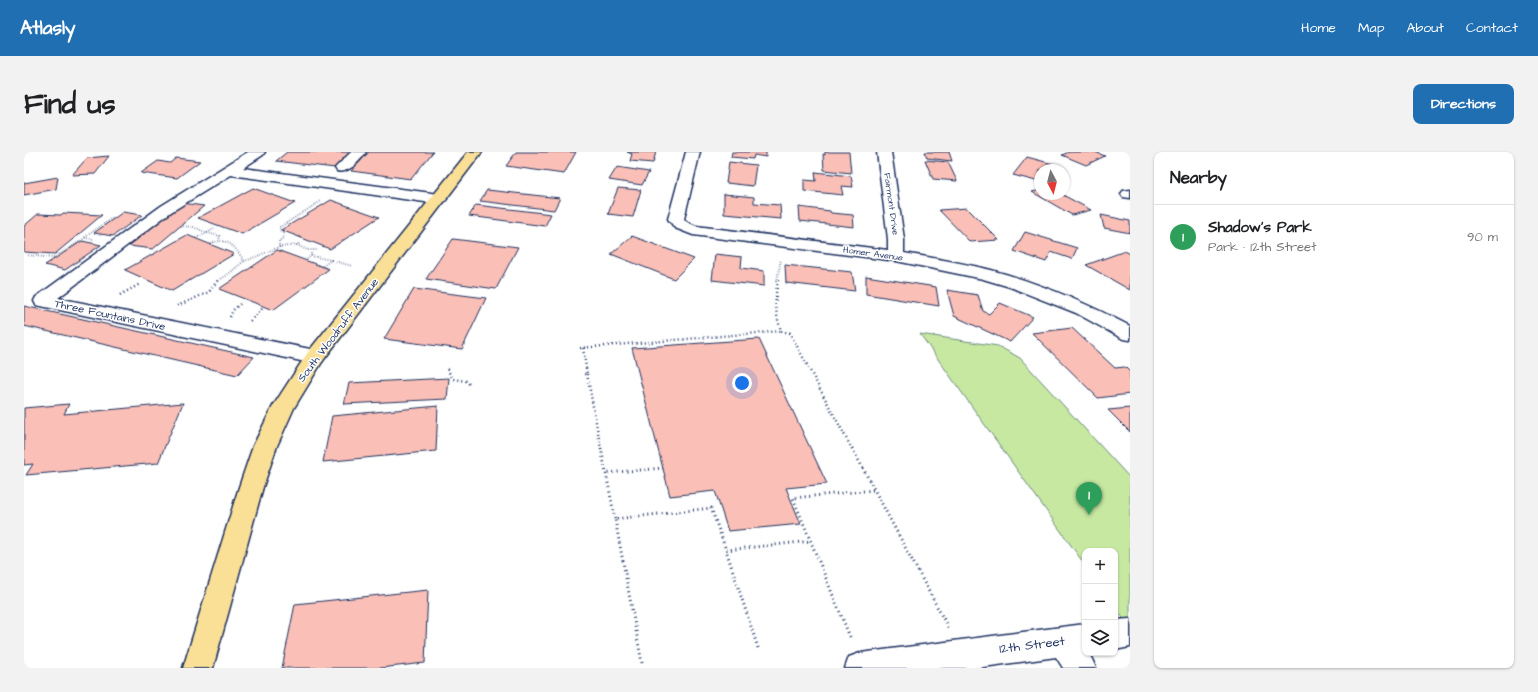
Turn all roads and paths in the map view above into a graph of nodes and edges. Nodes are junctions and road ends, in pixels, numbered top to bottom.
1 (258, 152) edge
2 (359, 152) edge
3 (475, 152) edge
4 (693, 152) edge
5 (884, 152) edge
6 (342, 168) dead end
7 (228, 170) junction
8 (327, 199) dead end
9 (439, 199) junction
10 (114, 217) dead end
11 (181, 226) dead end
12 (214, 229) dead end
13 (207, 232) junction
14 (85, 238) junction
15 (196, 238) dead end
16 (98, 240) dead end
17 (219, 240) junction
18 (783, 242) junction
19 (300, 243) dead end
20 (211, 244) dead end
21 (297, 245) junction
22 (280, 247) junction
23 (317, 250) dead end
24 (311, 252) junction
25 (26, 255) dead end
26 (312, 256) junction
27 (896, 256) junction
28 (307, 259) dead end
29 (331, 260) junction
30 (244, 261) junction
31 (323, 266) dead end
32 (352, 266) dead end
33 (140, 284) dead end
34 (120, 295) dead end
35 (240, 304) dead end
36 (177, 306) dead end
37 (263, 308) dead end
38 (230, 317) dead end
39 (250, 321) dead end
40 (781, 331) junction
41 (1130, 334) edge
42 (315, 357) junction
43 (447, 369) dead end
44 (470, 385) dead end
45 (663, 468) dead end
46 (606, 473) junction
47 (874, 490) junction
48 (615, 519) junction
49 (811, 542) junction
50 (726, 550) junction
51 (1130, 633) edge
52 (1118, 635) edge
53 (850, 637) dead end
54 (1074, 640) edge
55 (758, 648) dead end
56 (963, 654) junction
57 (642, 663) dead end
58 (198, 668) edge
59 (867, 668) edge
60 (1080, 668) edge

1 - 7 street, Three Fountains Drive
2 - 6 street
3 - 9 main road, South Woodruff Avenue
4 - 18 street, Homer Avenue
5 - 27 street, Fairmont Drive
7 - 9 street
7 - 42 street, Three Fountains Drive
8 - 22 path
9 - 42 main road, South Woodruff Avenue
10 - 14 path
11 - 13 path
12 - 13 path
13 - 15 path
13 - 17 path
14 - 16 path
14 - 25 path
17 - 20 path
17 - 30 path
18 - 27 street, Homer Avenue
18 - 40 path
19 - 21 path
21 - 22 path
21 - 24 path
22 - 30 path
23 - 24 path
24 - 26 path
26 - 28 path
26 - 29 path
27 - 41 street, Homer Avenue
29 - 31 path
29 - 32 path
30 - 36 path
33 - 34 path
35 - 38 path
37 - 39 path
40 - 46 path
40 - 47 path
42 - 58 main road, South Woodruff Avenue
43 - 44 path
45 - 46 path
46 - 48 path
47 - 49 path
47 - 56 path
48 - 50 path
48 - 57 path
49 - 50 path
49 - 53 path
50 - 55 path
51 - 52 street
54 - 56 street, 12th Street
54 - 60 street
56 - 59 street, 12th Street

